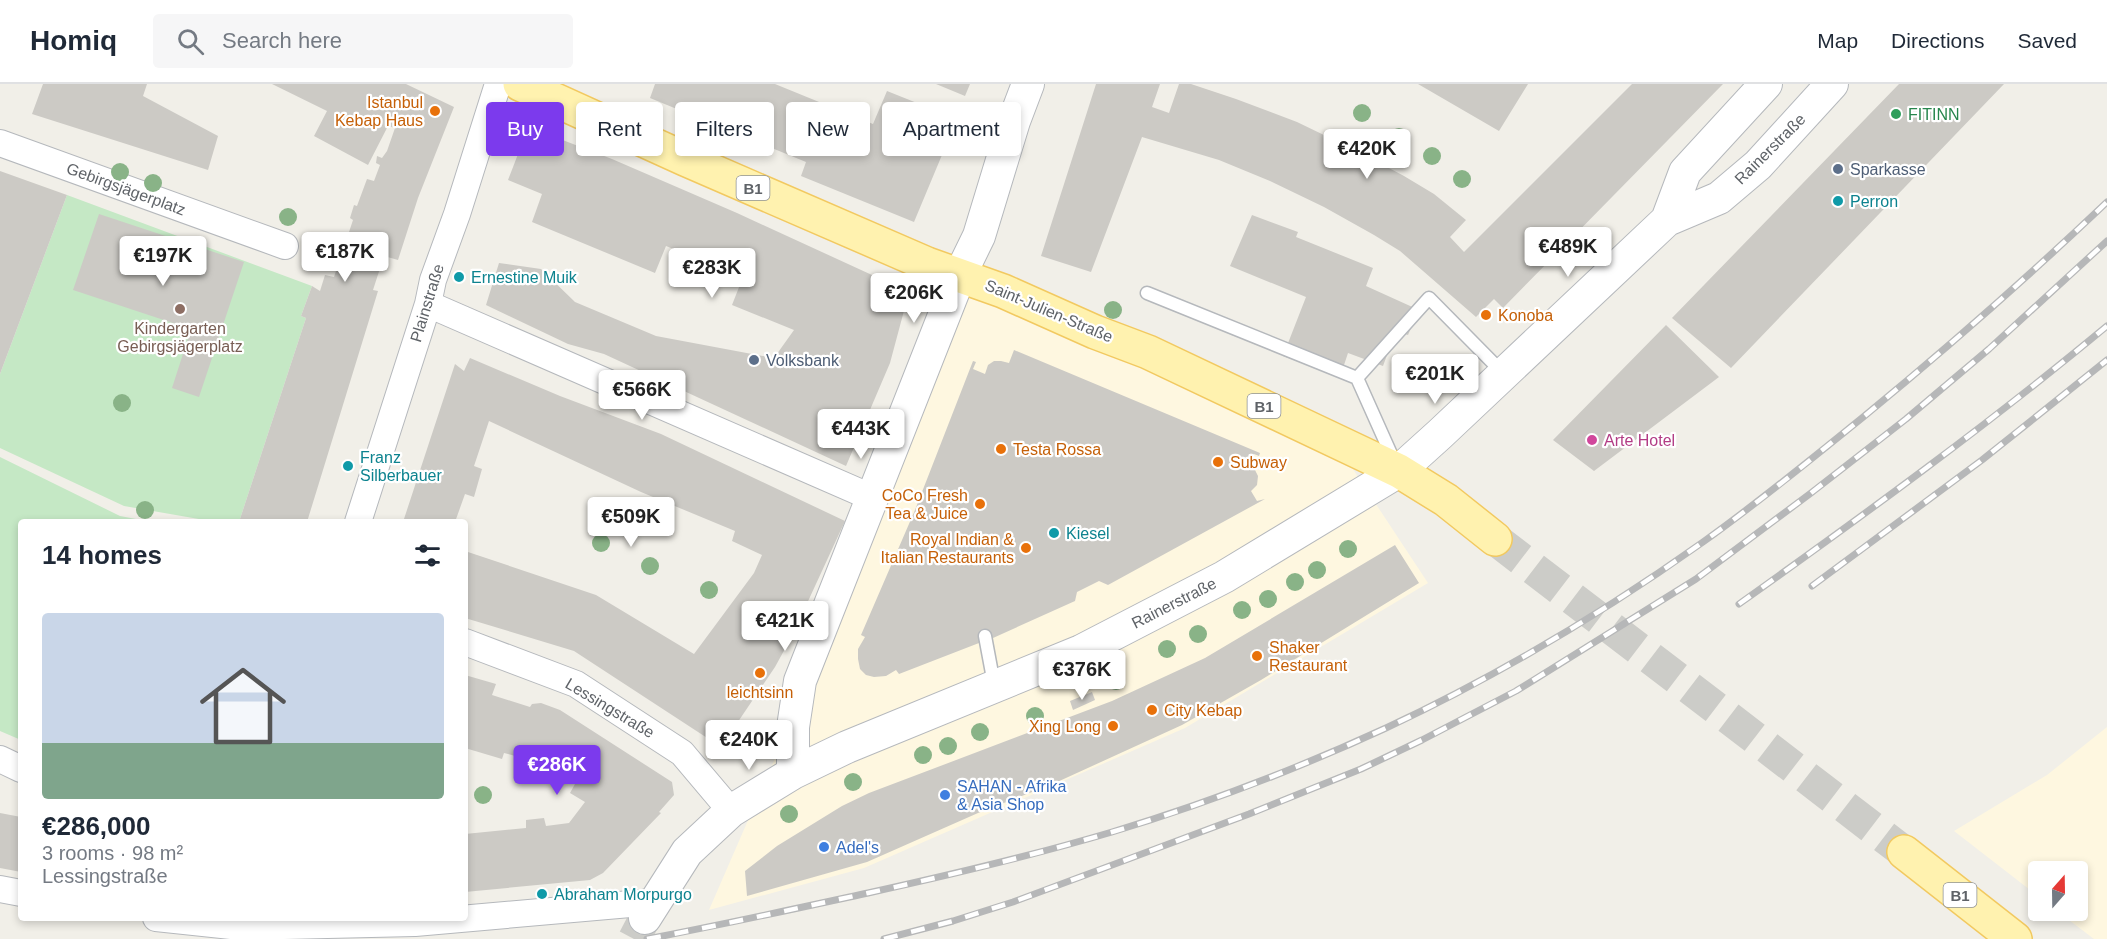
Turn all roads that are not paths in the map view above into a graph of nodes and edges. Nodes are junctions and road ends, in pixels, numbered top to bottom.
1 (498, 84) edge
2 (520, 84) edge
3 (1028, 84) edge
4 (1766, 84) edge
5 (1832, 84) edge
6 (0, 143) edge
7 (1667, 220) junction
8 (285, 246) dead end
9 (960, 275) junction
10 (1147, 293) dead end
11 (428, 304) junction
12 (1503, 373) junction
13 (1358, 378) junction
14 (1399, 471) junction
15 (873, 498) junction
16 (359, 519) edge
17 (1495, 539) tunnel mouth
18 (985, 636) dead end
19 (468, 643) edge
20 (995, 687) junction
21 (0, 759) edge
22 (18, 768) edge
23 (793, 773) junction
24 (731, 811) junction
25 (1904, 852) tunnel mouth
26 (0, 889) edge
27 (18, 892) edge
28 (649, 910) joint
29 (468, 920) edge
30 (181, 921) edge
31 (452, 921) edge
32 (240, 928) edge
33 (2015, 939) edge

1 - 11 street, Plainstraße
2 - 9 main road, Saint-Julien-Straße / B1
3 - 9 street
4 - 7 street, Rainerstraße
5 - 7 street, Rainerstraße
6 - 8 street, Gebirgsjägerplatz
7 - 12 street, Rainerstraße
9 - 14 main road, Saint-Julien-Straße / B1
9 - 15 street
10 - 13 lane
11 - 15 street
11 - 16 street, Plainstraße
12 - 13 lane
12 - 14 street, Rainerstraße
13 - 14 lane
14 - 17 main road, Saint-Julien-Straße / B1
14 - 20 street, Rainerstraße
15 - 23 street
18 - 20 lane
19 - 24 street, Lessingstraße
20 - 23 street, Rainerstraße
21 - 22 street
23 - 24 street, Rainerstraße
24 - 28 street, Rainerstraße
25 - 33 main road, B1
26 - 27 street
28 - 29 street
30 - 32 street
31 - 32 street

